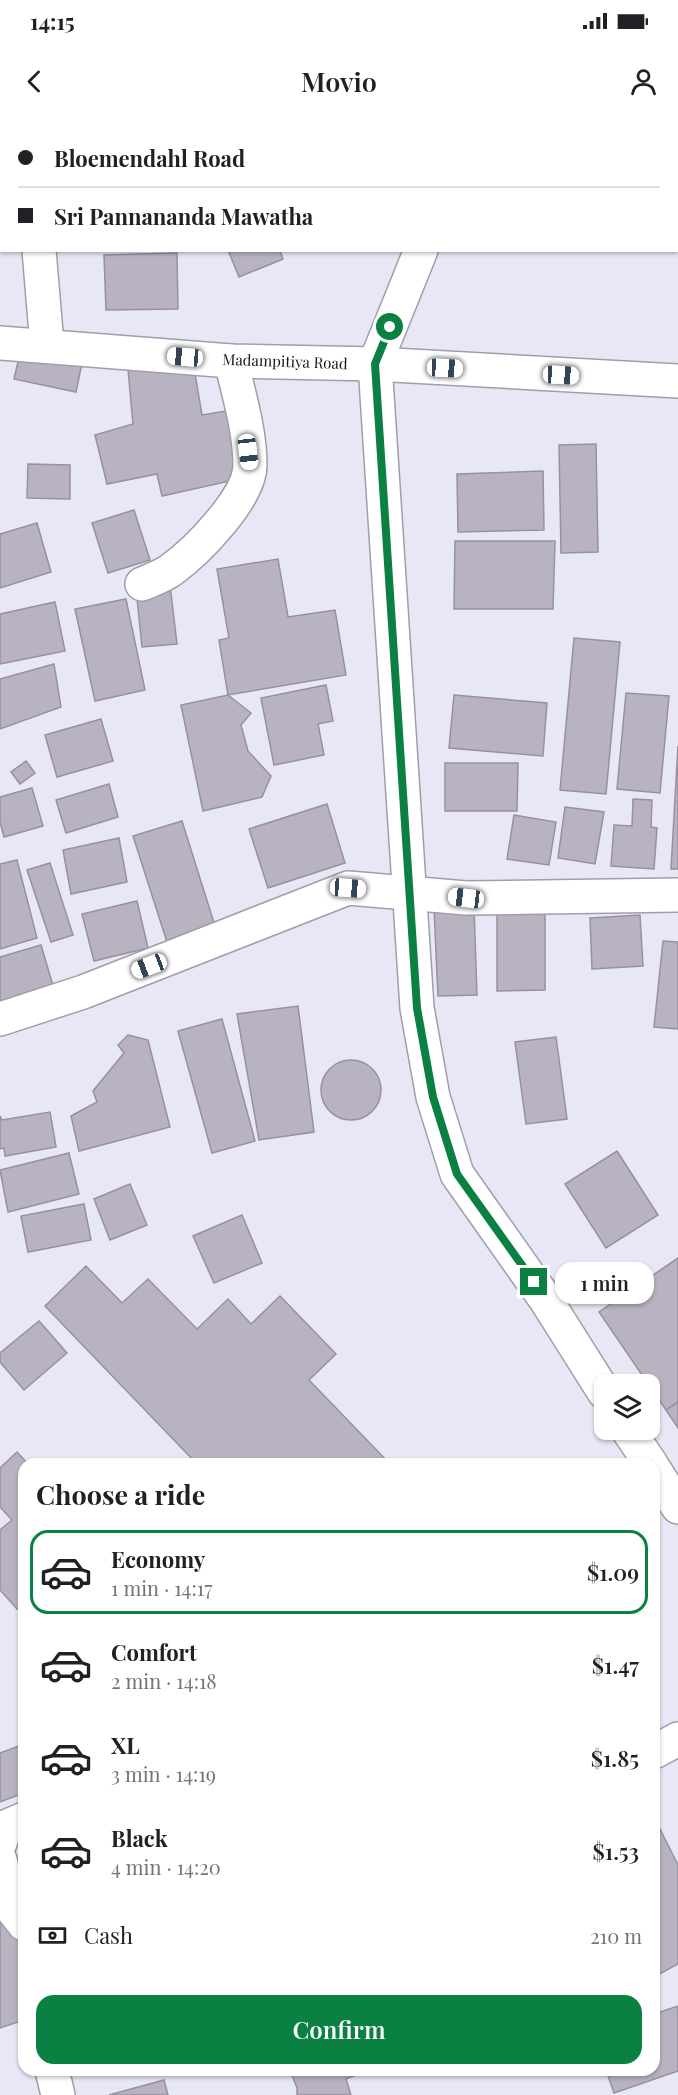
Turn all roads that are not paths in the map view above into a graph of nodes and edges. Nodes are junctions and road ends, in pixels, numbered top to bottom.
1 (39, 252) edge
2 (420, 252) edge
3 (0, 343) edge
4 (47, 345) junction
5 (231, 361) junction
6 (375, 364) junction
7 (678, 381) edge
8 (142, 584) dead end
9 (411, 892) junction
10 (678, 895) edge
11 (0, 1018) edge
12 (594, 1376) edge
13 (635, 1440) edge
14 (647, 1458) edge
15 (660, 1478) edge
16 (678, 1507) edge
17 (678, 1739) edge
18 (660, 1749) edge
19 (18, 1822) edge
20 (0, 1843) edge
21 (0, 1860) edge
22 (18, 1916) edge
23 (53, 2076) edge
24 (58, 2095) edge

1 - 4 main road
2 - 6 main road
3 - 4 main road, Madampitiya Road
4 - 5 main road, Madampitiya Road
5 - 6 main road, Madampitiya Road
5 - 8 main road
6 - 7 main road, Madampitiya Road
6 - 9 main road
9 - 10 main road
9 - 11 main road
9 - 12 main road
13 - 14 main road
15 - 16 main road
17 - 18 main road
19 - 20 main road
21 - 22 main road
23 - 24 main road

